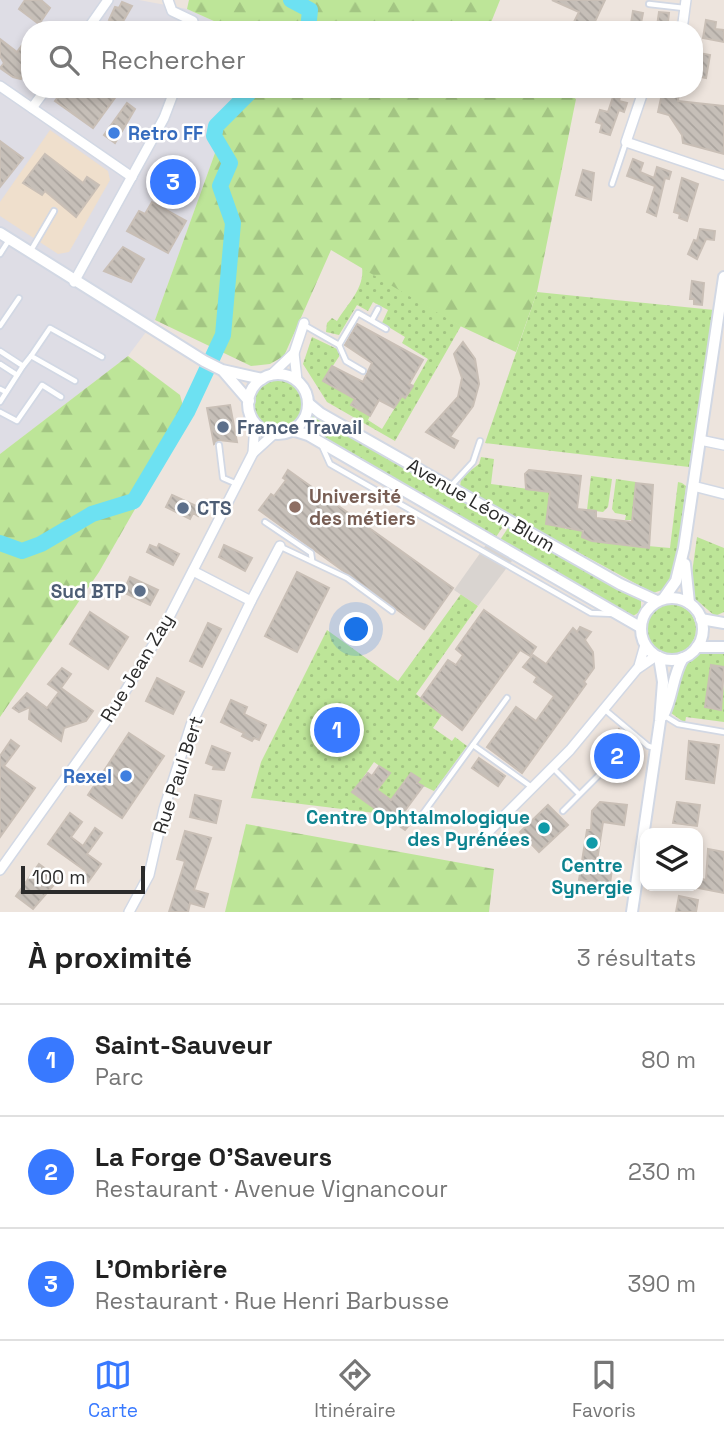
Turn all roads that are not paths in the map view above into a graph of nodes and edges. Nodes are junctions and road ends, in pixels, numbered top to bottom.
1 (108, 0) edge
2 (169, 0) edge
3 (649, 4) dead end
4 (686, 4) edge
5 (93, 21) edge
6 (187, 21) edge
7 (0, 86) edge
8 (39, 98) edge
9 (172, 98) edge
10 (641, 98) edge
11 (32, 108) junction
12 (626, 142) junction
13 (724, 176) edge
14 (132, 177) junction
15 (612, 184) dead end
16 (54, 211) dead end
17 (5, 236) edge
18 (29, 252) junction
19 (0, 254) edge
20 (724, 279) edge
21 (74, 282) junction
22 (19, 298) dead end
23 (378, 310) dead end
24 (372, 320) junction
25 (304, 324) joint
26 (0, 326) edge
27 (386, 329) dead end
28 (339, 345) junction
29 (0, 352) edge
30 (293, 353) junction
31 (30, 356) junction
32 (102, 357) dead end
33 (0, 364) edge
34 (23, 366) junction
35 (219, 368) junction
36 (363, 371) dead end
37 (17, 375) junction
38 (266, 377) junction
39 (297, 380) junction
40 (75, 381) dead end
41 (0, 389) edge
42 (6, 393) junction
43 (61, 397) dead end
44 (248, 401) junction
45 (0, 402) edge
46 (308, 403) junction
47 (0, 412) edge
48 (256, 423) junction
49 (292, 430) junction
50 (275, 433) junction
51 (700, 440) junction
52 (480, 441) dead end
53 (320, 442) junction
54 (219, 445) dead end
55 (724, 445) edge
56 (253, 453) junction
57 (237, 485) junction
58 (693, 486) junction
59 (450, 487) junction
60 (724, 494) edge
61 (265, 522) dead end
62 (280, 546) joint
63 (684, 548) junction
64 (312, 561) junction
65 (535, 565) junction
66 (193, 571) junction
67 (541, 584) junction
68 (661, 600) junction
69 (251, 601) junction
70 (689, 603) junction
71 (392, 611) dead end
72 (620, 613) junction
73 (701, 620) junction
74 (724, 623) edge
75 (640, 627) junction
76 (645, 645) junction
77 (724, 647) edge
78 (697, 648) junction
79 (657, 657) junction
80 (683, 658) junction
81 (638, 669) junction
82 (507, 698) dead end
83 (604, 709) junction
84 (662, 718) junction
85 (724, 732) edge
86 (473, 745) junction
87 (656, 748) junction
88 (554, 768) junction
89 (598, 775) dead end
90 (534, 788) junction
91 (579, 794) junction
92 (563, 811) dead end
93 (419, 820) dead end
94 (489, 831) dead end
95 (0, 870) edge
96 (130, 912) edge
97 (632, 912) edge

1 - 5 street
2 - 6 street
3 - 4 lane
7 - 11 street
8 - 11 street
9 - 14 street
10 - 12 street
11 - 14 street
12 - 13 street
12 - 15 lane
14 - 21 street
16 - 18 lane
17 - 18 street
17 - 19 lane
18 - 21 street
20 - 51 street
21 - 35 street
22 - 26 lane
23 - 24 lane
24 - 27 lane
24 - 28 lane
25 - 28 lane
25 - 30 street
28 - 36 lane
29 - 34 lane
30 - 38 street
30 - 39 street
31 - 32 lane
31 - 34 lane
31 - 40 lane
33 - 37 lane
34 - 37 lane
35 - 38 street
35 - 44 street
37 - 42 lane
38 - 39 street
38 - 44 street
39 - 46 street
41 - 42 lane
42 - 45 lane
43 - 47 lane
44 - 48 street
46 - 49 street
46 - 59 street, Avenue Léon Blum
48 - 50 street
48 - 56 street, Rue Jean Zay
49 - 50 street
49 - 53 street, Avenue Léon Blum
50 - 56 street, Rue Jean Zay
51 - 55 street
51 - 58 street
52 - 59 lane
53 - 65 street, Avenue Léon Blum
53 - 67 lane
54 - 57 lane
56 - 57 street, Rue Jean Zay
57 - 66 street, Rue Jean Zay
58 - 60 street
58 - 63 street
59 - 68 street, Avenue Léon Blum
61 - 64 lane
62 - 64 lane
62 - 69 street, Rue Paul Bert
63 - 68 street
63 - 70 street
64 - 71 lane
65 - 67 lane
65 - 72 street, Avenue Léon Blum
66 - 69 street
66 - 95 street, Rue Jean Zay
67 - 72 lane
68 - 70 street
68 - 75 street
69 - 96 street, Rue Paul Bert
70 - 73 street
72 - 75 street, Avenue Léon Blum
73 - 74 street
73 - 78 street
75 - 76 street
76 - 79 street
76 - 81 street
77 - 78 street
78 - 80 street
79 - 80 street
79 - 81 street
79 - 84 street
80 - 84 street
81 - 83 street
82 - 86 lane
83 - 87 lane
83 - 88 street
84 - 85 lane
84 - 87 street
86 - 90 lane
86 - 93 lane
87 - 97 street
88 - 90 street
88 - 91 lane
89 - 91 lane
90 - 94 street
91 - 92 lane

